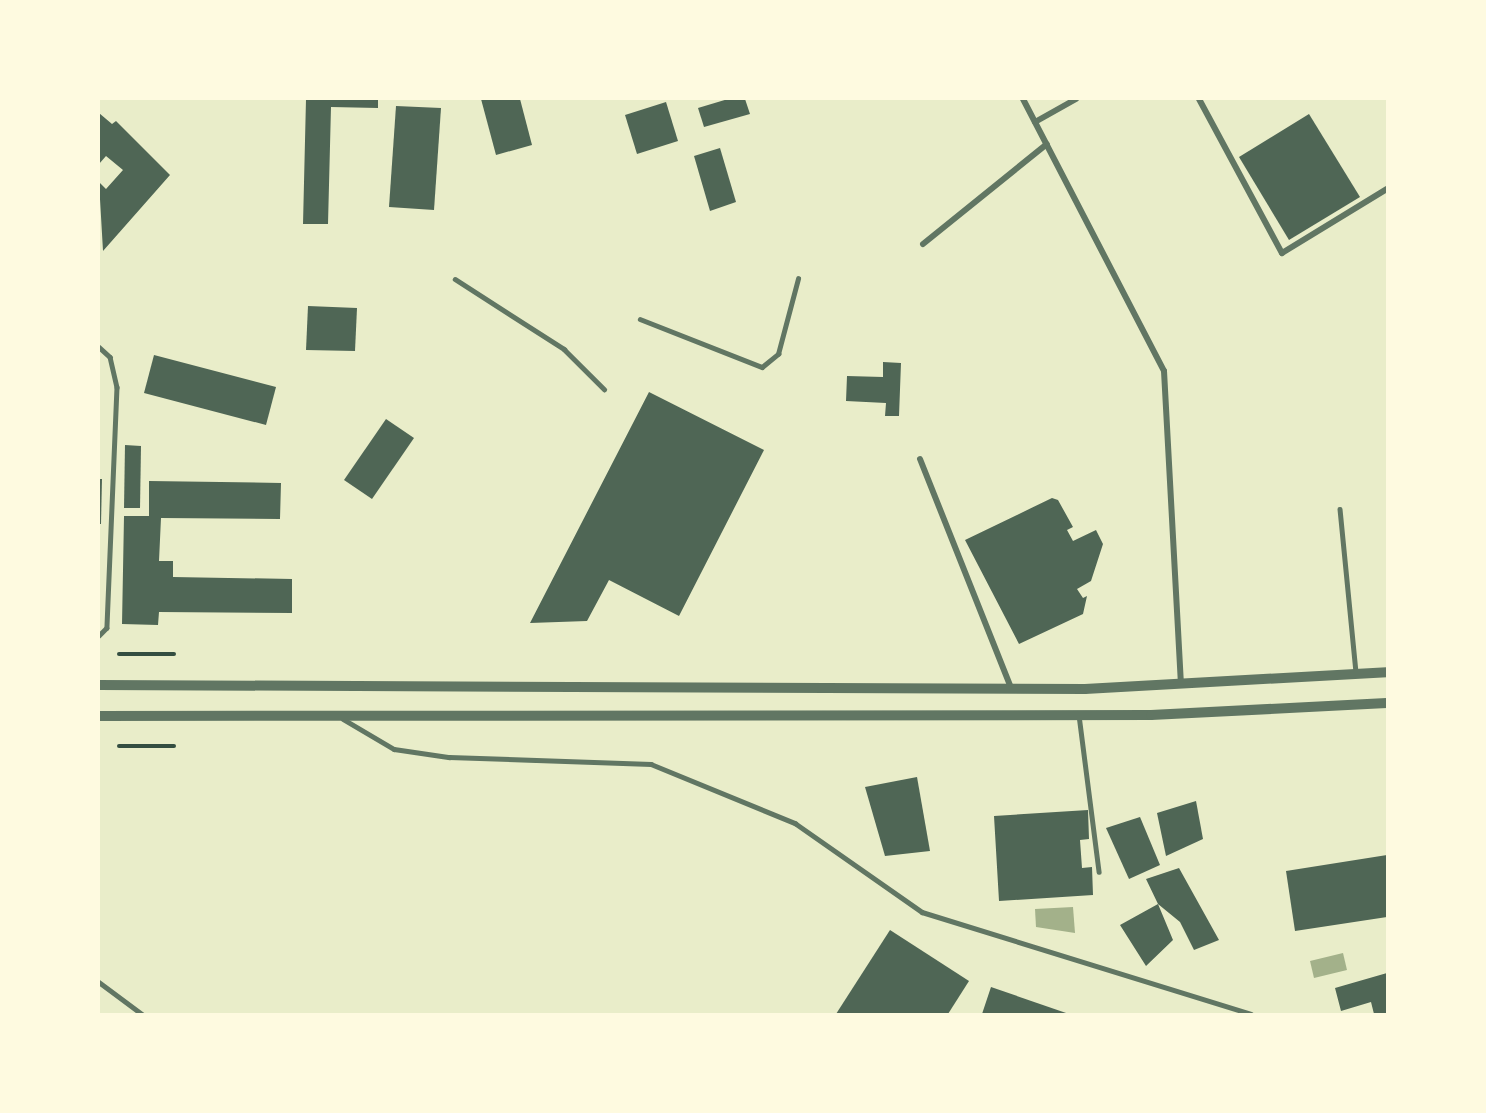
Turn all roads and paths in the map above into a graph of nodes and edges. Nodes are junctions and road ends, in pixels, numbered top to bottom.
1 (1023, 99) edge
2 (1076, 99) edge
3 (1199, 99) edge
4 (1035, 122) junction
5 (1047, 144) junction
6 (1387, 189) edge
7 (923, 244) dead end
8 (454, 279) dead end
9 (798, 279) dead end
10 (640, 319) dead end
11 (99, 347) edge
12 (604, 389) dead end
13 (920, 459) dead end
14 (1340, 509) dead end
15 (99, 636) edge
16 (119, 654) dead end
17 (174, 654) dead end
18 (1387, 672) edge
19 (1356, 673) junction
20 (99, 685) edge
21 (1010, 685) junction
22 (1181, 687) junction
23 (1387, 703) edge
24 (338, 715) junction
25 (1078, 715) junction
26 (99, 716) edge
27 (119, 746) dead end
28 (174, 746) dead end
29 (1099, 872) dead end
30 (99, 982) edge
31 (142, 1014) edge
32 (1251, 1014) edge

1 - 4 street
2 - 4 street
3 - 6 street
4 - 5 street
5 - 7 street
5 - 22 street
8 - 12 lane
9 - 10 lane
11 - 15 lane
13 - 21 street
14 - 19 lane
16 - 17 path
18 - 19 street
19 - 22 street
20 - 21 street
21 - 22 street
23 - 25 street
24 - 25 street
24 - 26 street
24 - 32 lane
25 - 29 lane
27 - 28 path
30 - 31 lane

